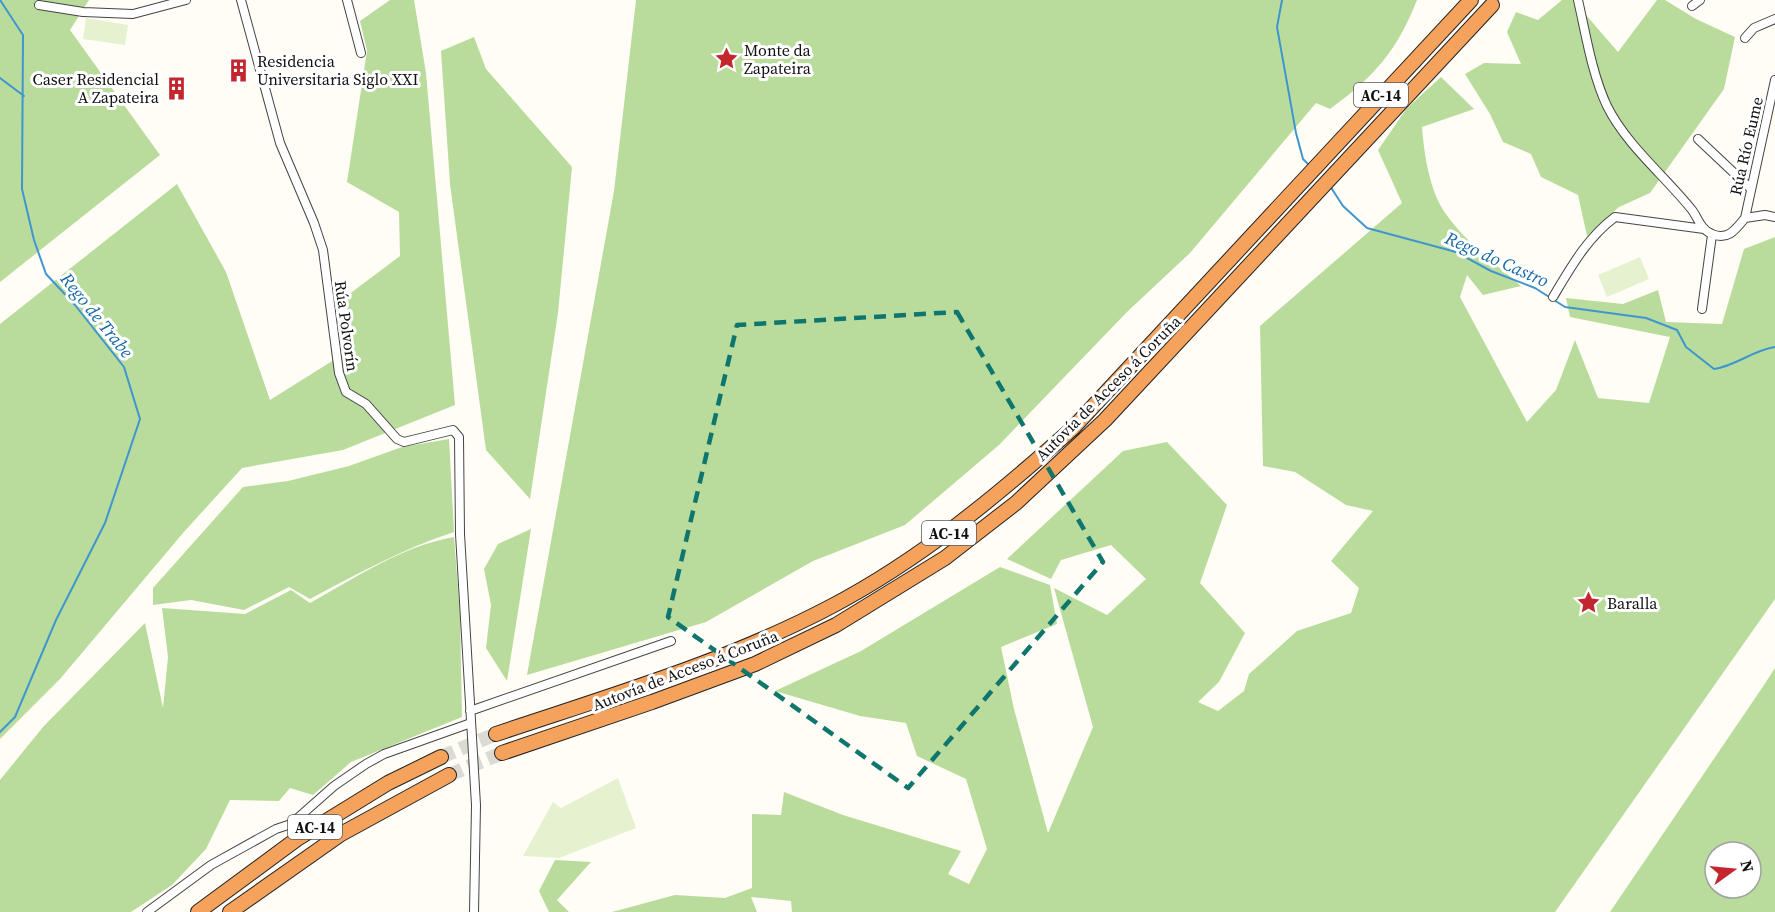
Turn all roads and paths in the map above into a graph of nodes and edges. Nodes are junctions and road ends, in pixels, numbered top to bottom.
1 (186, 0) edge
2 (241, 0) edge
3 (347, 0) edge
4 (1578, 0) edge
5 (1700, 0) edge
6 (1466, 4) edge
7 (39, 5) dead end
8 (1492, 5) dead end
9 (1692, 6) dead end
10 (1775, 20) edge
11 (1745, 38) dead end
12 (361, 53) dead end
13 (1775, 80) edge
14 (1698, 140) dead end
15 (1750, 188) junction
16 (1775, 217) edge
17 (1745, 218) junction
18 (1704, 229) junction
19 (1712, 235) junction
20 (1553, 297) dead end
21 (1702, 309) dead end
22 (671, 641) dead end
23 (470, 717) junction
24 (496, 734) tunnel mouth
25 (502, 753) tunnel mouth
26 (441, 757) tunnel mouth
27 (449, 775) tunnel mouth
28 (147, 912) edge
29 (198, 912) edge
30 (230, 912) edge
31 (474, 912) edge

1 - 7 street
2 - 23 street, Rúa Polvorín
3 - 12 street
4 - 18 street
5 - 9 street
6 - 24 highway, Autovía de Acceso á Coruña / AC-14
8 - 25 highway, Autovía de Acceso á Coruña / AC-14
10 - 11 street
13 - 15 street, Rúa Río Eume
14 - 15 street
15 - 17 street, Rúa Río Eume
16 - 17 street
17 - 19 street
18 - 19 street
18 - 20 street
19 - 21 street
22 - 23 street
23 - 28 street
23 - 31 street
26 - 29 highway, AC-14
27 - 30 highway, AC-14

